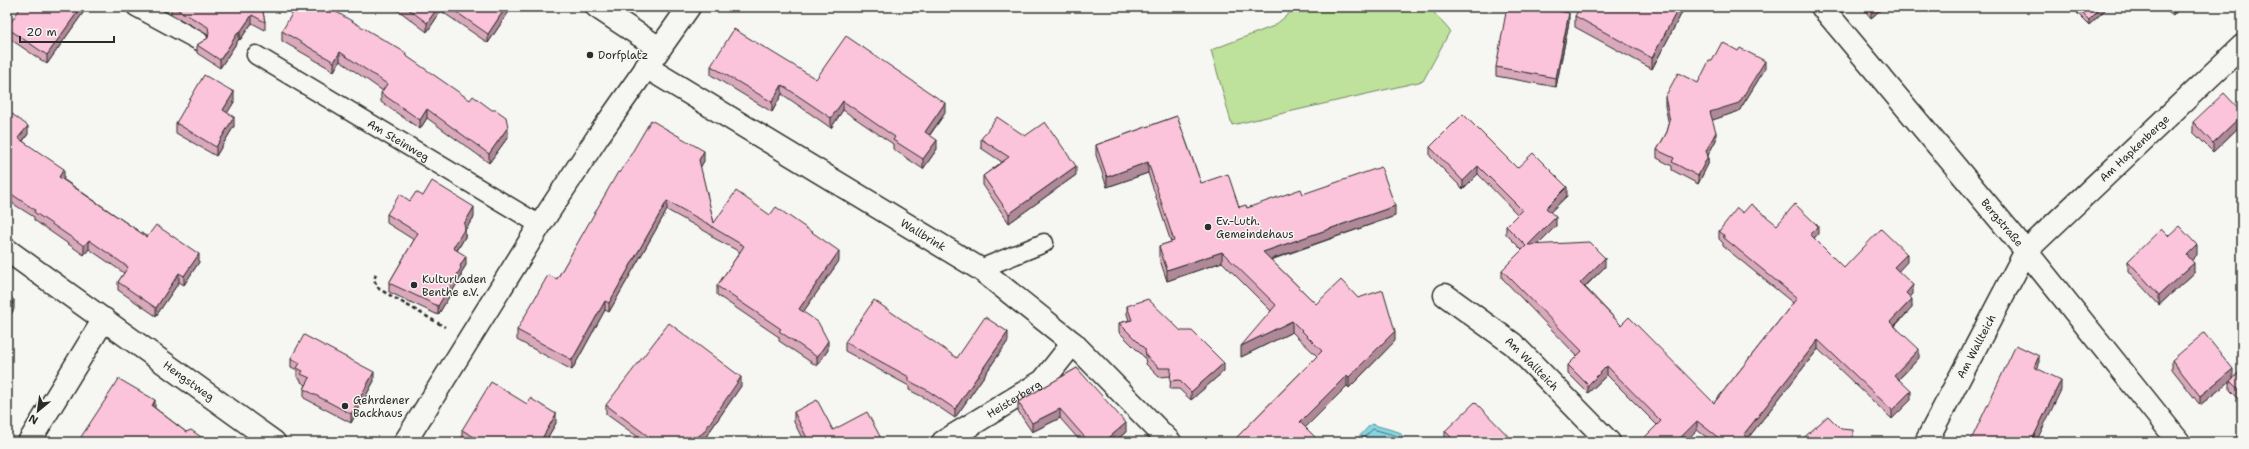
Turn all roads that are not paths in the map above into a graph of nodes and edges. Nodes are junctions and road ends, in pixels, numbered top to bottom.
1 (136, 7) edge
2 (597, 7) edge
3 (689, 7) edge
4 (1822, 7) edge
5 (199, 41) dead end
6 (2242, 46) edge
7 (659, 48) junction
8 (256, 55) dead end
9 (646, 66) junction
10 (540, 225) junction
11 (1044, 243) dead end
12 (7, 250) edge
13 (2026, 251) junction
14 (980, 269) junction
15 (1445, 295) dead end
16 (104, 320) junction
17 (1074, 343) junction
18 (406, 441) edge
19 (29, 442) edge
20 (274, 442) edge
21 (943, 442) edge
22 (1170, 442) edge
23 (1609, 442) edge
24 (1926, 442) edge
25 (2179, 442) edge

1 - 5 lane
2 - 7 street
3 - 7 street
4 - 13 street, Bergstraße
6 - 13 street, Am Hapkenberge
7 - 9 street
8 - 10 lane, Am Steinweg
9 - 10 street
9 - 14 street, Wallbrink
10 - 18 street
11 - 14 lane
12 - 16 street, Hengstweg
13 - 24 street, Am Wallteich
13 - 25 street, Bergstraße
14 - 17 street, Wallbrink
15 - 23 street, Am Wallteich
16 - 19 street
16 - 20 street, Hengstweg
17 - 21 street, Heisterberg
17 - 22 street, Wallbrink

